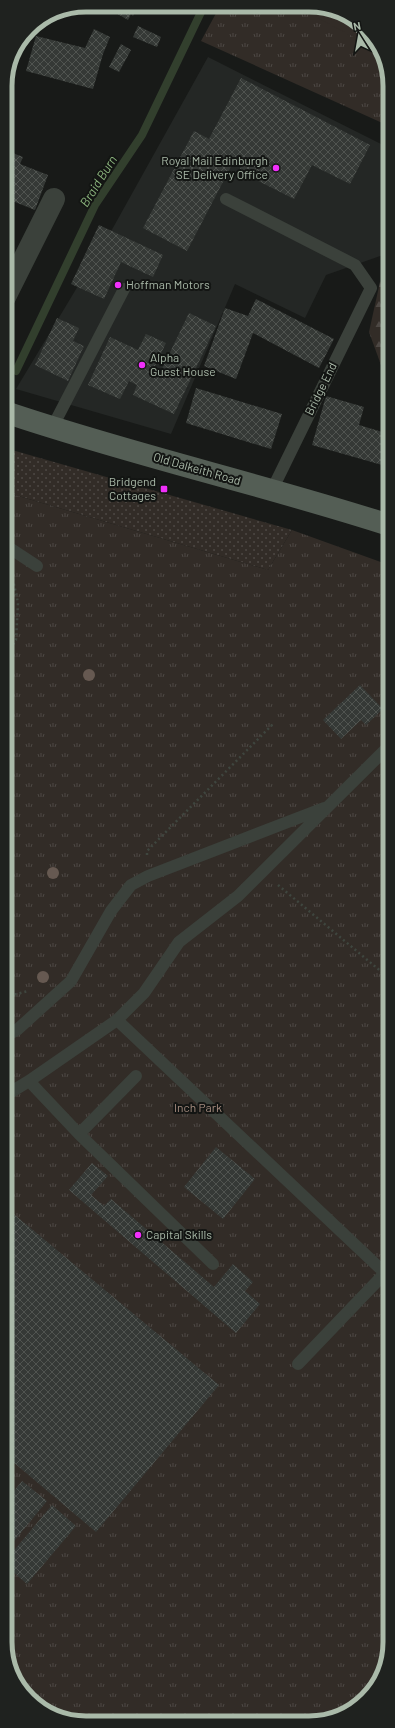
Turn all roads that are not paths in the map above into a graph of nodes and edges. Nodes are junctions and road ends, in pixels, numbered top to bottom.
1 (54, 199) dead end
2 (226, 199) dead end
3 (12, 283) edge
4 (124, 289) dead end
5 (12, 414) edge
6 (52, 428) junction
7 (272, 490) junction
8 (383, 523) edge
9 (12, 550) edge
10 (37, 566) dead end
11 (383, 752) edge
12 (329, 806) junction
13 (117, 1020) junction
14 (12, 1032) edge
15 (136, 1076) dead end
16 (29, 1081) junction
17 (12, 1091) edge
18 (80, 1134) junction
19 (213, 1264) dead end
20 (383, 1272) edge
21 (383, 1276) edge
22 (298, 1364) dead end

1 - 3 street
2 - 7 lane, Bridge End
4 - 6 lane
5 - 6 main road, Old Dalkeith Road
6 - 7 main road, Old Dalkeith Road
7 - 8 main road, Old Dalkeith Road
9 - 10 lane
11 - 12 lane
12 - 13 lane
12 - 14 lane
13 - 16 lane
13 - 20 lane
15 - 18 lane
16 - 17 lane
16 - 18 lane
18 - 19 lane
21 - 22 lane

